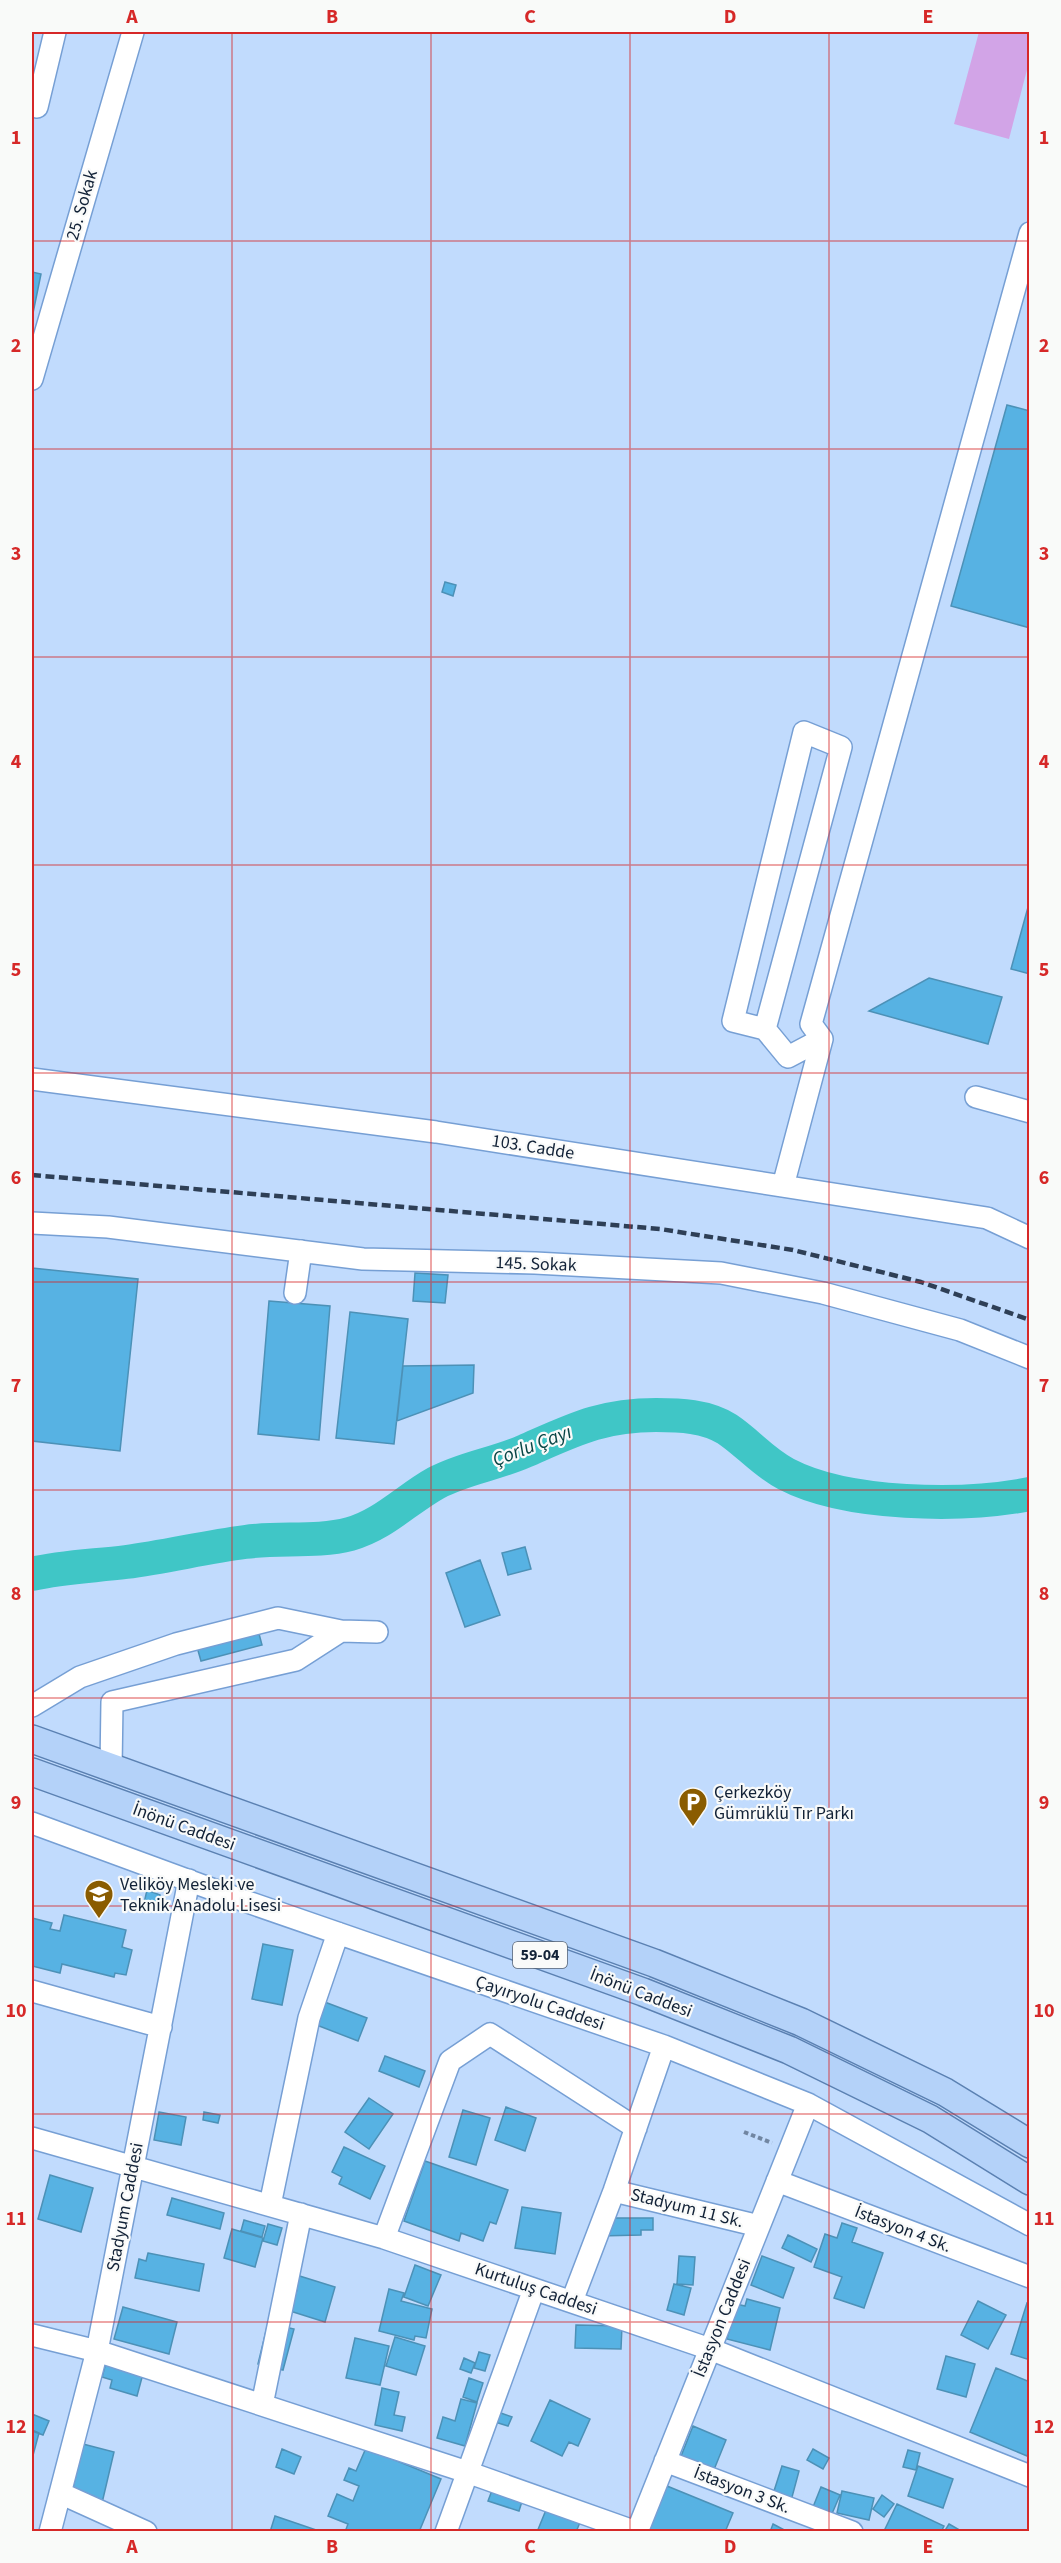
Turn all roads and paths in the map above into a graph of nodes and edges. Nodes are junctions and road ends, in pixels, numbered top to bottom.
1 (55, 32) edge
2 (133, 32) edge
3 (32, 106) edge
4 (1029, 233) edge
5 (32, 379) edge
6 (765, 1029) junction
7 (822, 1039) junction
8 (32, 1079) edge
9 (976, 1097) dead end
10 (1029, 1112) edge
11 (783, 1186) junction
12 (32, 1223) edge
13 (1029, 1238) edge
14 (301, 1251) junction
15 (295, 1293) dead end
16 (1029, 1358) edge
17 (340, 1630) junction
18 (377, 1632) dead end
19 (32, 1706) edge
20 (32, 1739) edge
21 (111, 1768) junction
22 (32, 1772) edge
23 (32, 1823) edge
24 (189, 1880) junction
25 (338, 1933) junction
26 (32, 1991) edge
27 (161, 2027) junction
28 (664, 2046) junction
29 (808, 2104) junction
30 (636, 2128) junction
31 (744, 2132) dead end
32 (32, 2138) edge
33 (1029, 2144) edge
34 (789, 2150) junction
35 (133, 2167) junction
36 (777, 2181) junction
37 (1029, 2181) edge
38 (614, 2191) junction
39 (270, 2205) junction
40 (301, 2214) junction
41 (1029, 2225) edge
42 (759, 2226) junction
43 (384, 2238) junction
44 (1029, 2277) edge
45 (534, 2289) junction
46 (572, 2301) junction
47 (32, 2335) edge
48 (710, 2349) junction
49 (97, 2350) junction
50 (262, 2405) junction
51 (665, 2461) junction
52 (467, 2472) junction
53 (1029, 2476) edge
54 (60, 2493) junction
55 (50, 2532) edge
56 (146, 2532) edge
57 (446, 2532) edge
58 (636, 2532) edge
59 (852, 2532) edge

1 - 3 street
2 - 5 street, 25. Sokak
4 - 7 street
6 - 6 street
6 - 7 street
7 - 11 street
8 - 11 street, 103. Cadde
9 - 10 street
11 - 13 street, 103. Cadde
12 - 14 street, 145. Sokak
14 - 15 street
14 - 16 street, 145. Sokak
17 - 18 street
17 - 19 street
17 - 21 street
20 - 21 main road, 59-04
21 - 33 main road, 59-04
22 - 37 main road, İnönü Caddesi / 59-04
23 - 24 street, Çayıryolu Caddesi
24 - 25 street, Çayıryolu Caddesi
24 - 27 street, Stadyum Caddesi
25 - 28 street, Çayıryolu Caddesi
25 - 39 street
26 - 27 street
27 - 35 street, Stadyum Caddesi
28 - 29 street, Çayıryolu Caddesi
28 - 30 street
29 - 34 street, İstasyon Caddesi
29 - 41 street, Çayıryolu Caddesi
30 - 38 street
30 - 43 street
31 - 34 path
32 - 35 street, Kurtuluş Caddesi
34 - 36 street, İstasyon Caddesi
35 - 39 street, Kurtuluş Caddesi
35 - 49 street, Stadyum Caddesi
36 - 42 street, İstasyon Caddesi
36 - 44 street, İstasyon 4 Sk.
38 - 42 street, Stadyum 11 Sk.
38 - 46 street
39 - 40 street, Kurtuluş Caddesi
40 - 43 street, Kurtuluş Caddesi
40 - 50 street
42 - 48 street, İstasyon Caddesi
43 - 45 street, Kurtuluş Caddesi
45 - 46 street, Kurtuluş Caddesi
45 - 52 street
46 - 48 street, Kurtuluş Caddesi
47 - 49 street
48 - 51 street, İstasyon Caddesi
48 - 53 street, Kurtuluş Caddesi
49 - 50 street
49 - 54 street, Stadyum Caddesi
50 - 52 street
51 - 58 street, İstasyon Caddesi
51 - 59 street, İstasyon 3 Sk.
52 - 57 street
52 - 58 street
54 - 55 street, Stadyum Caddesi
54 - 56 street

